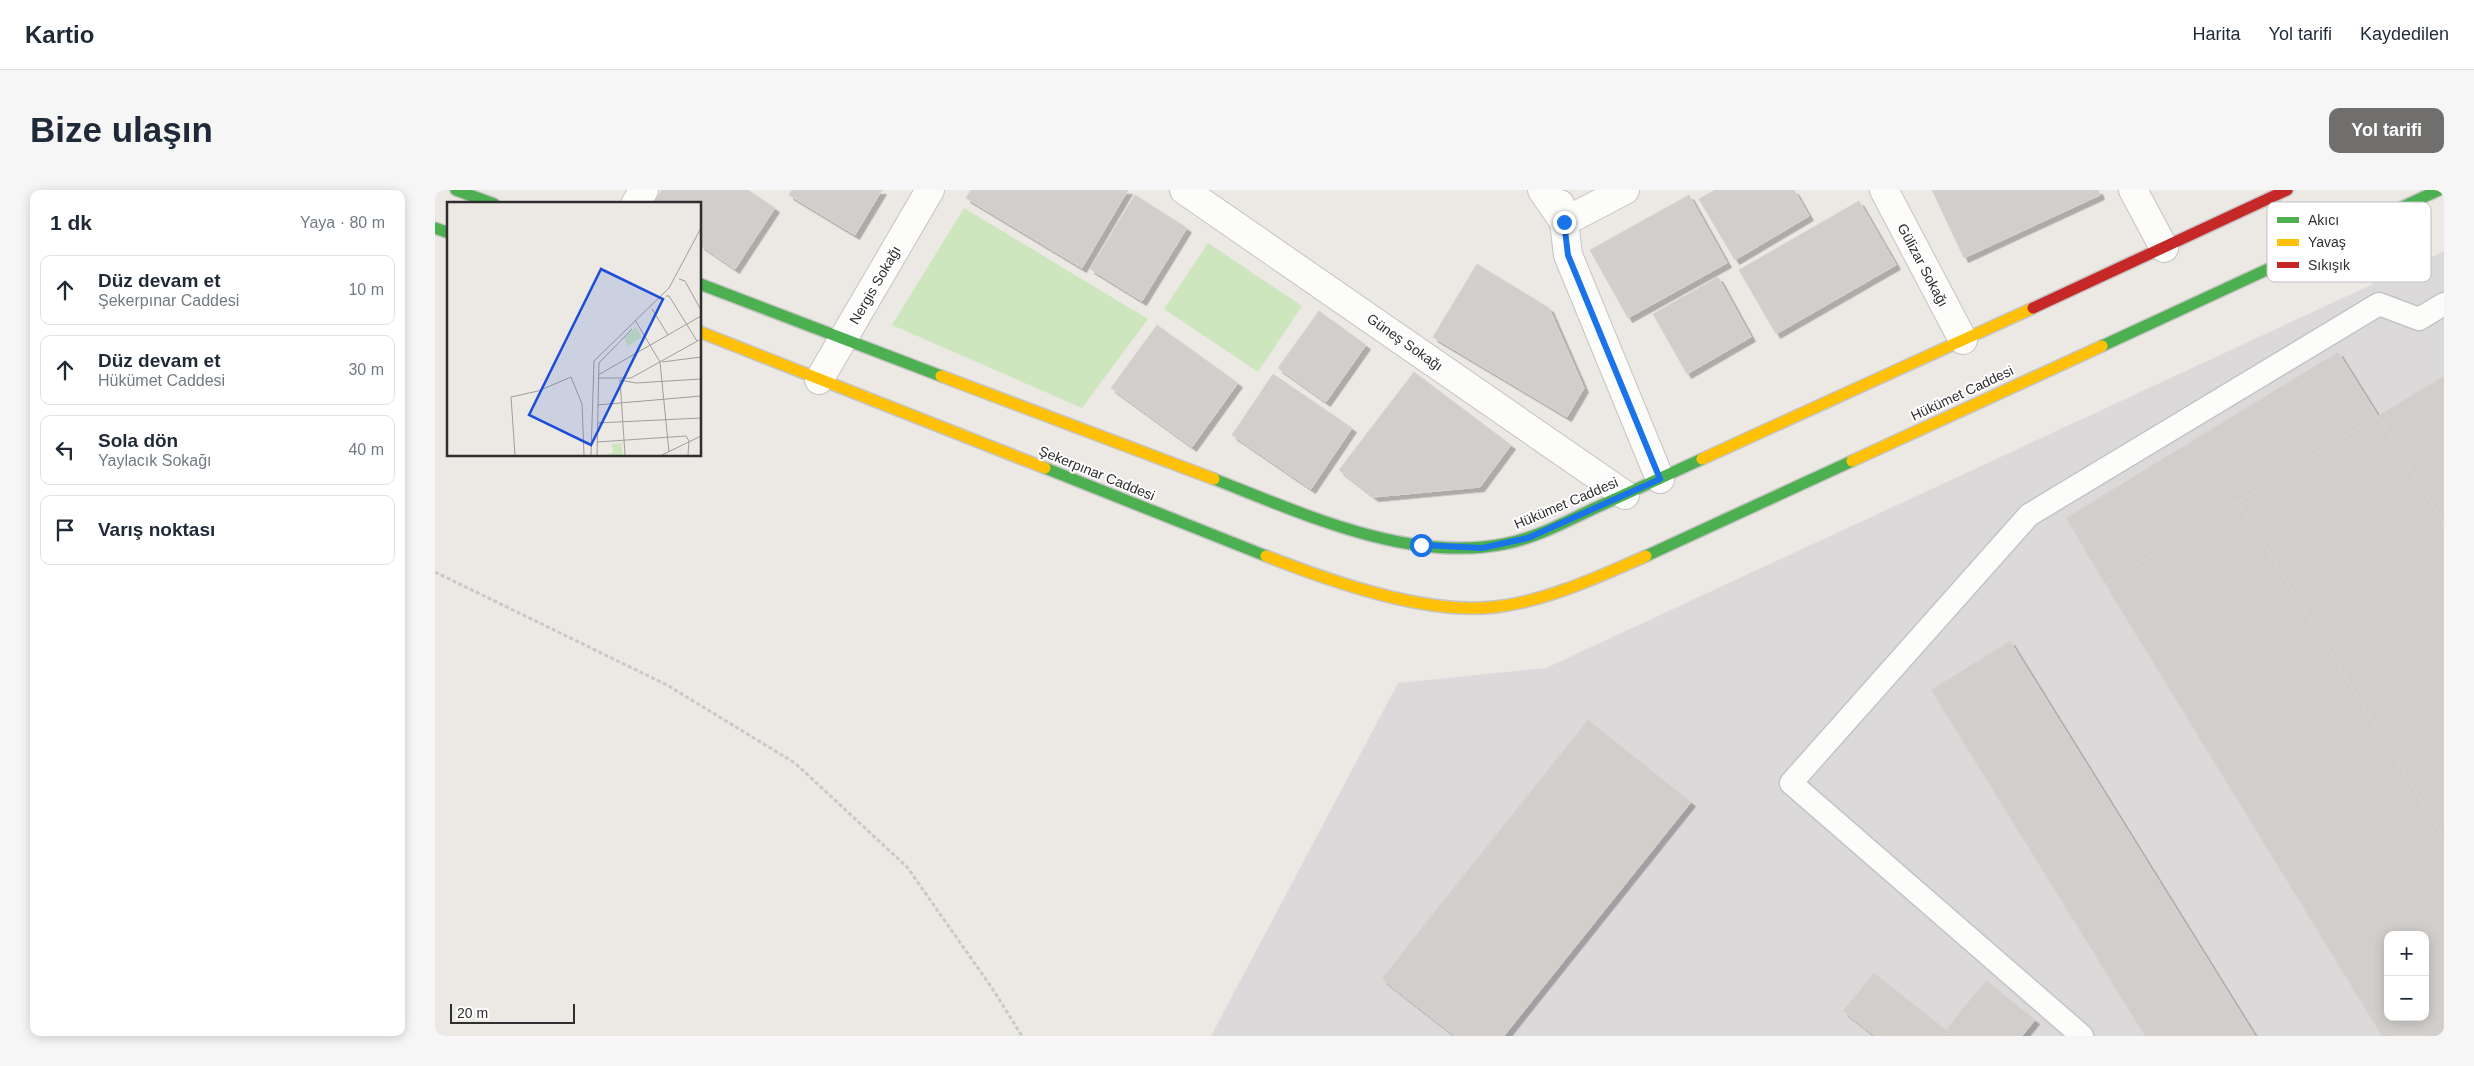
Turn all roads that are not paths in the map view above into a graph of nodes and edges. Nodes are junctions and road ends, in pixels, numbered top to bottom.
1 (456, 190) edge
2 (644, 190) edge
3 (930, 190) edge
4 (1184, 190) edge
5 (1542, 190) edge
6 (1556, 190) edge
7 (1625, 190) edge
8 (1884, 190) edge
9 (2133, 190) edge
10 (2287, 190) edge
11 (2439, 190) edge
12 (489, 202) edge
13 (636, 202) edge
14 (2413, 202) edge
15 (1564, 222) junction
16 (435, 228) edge
17 (447, 232) edge
18 (2164, 248) junction
19 (2267, 269) edge
20 (701, 284) edge
21 (2444, 304) edge
22 (701, 332) edge
23 (844, 340) junction
24 (1963, 340) junction
25 (819, 380) junction
26 (1660, 479) junction
27 (1625, 495) junction
28 (1493, 607) joint
29 (2081, 1036) edge

1 - 12 main road
2 - 13 street
3 - 23 street, Nergis Sokağı
4 - 27 street, Güneş Sokağı
5 - 15 street
6 - 15 street
7 - 15 street
8 - 24 street, Gülizar Sokağı
9 - 18 street
10 - 18 main road, Hükümet Caddesi
11 - 14 main road, Hükümet Caddesi
15 - 26 street
16 - 17 main road
18 - 24 main road, Hükümet Caddesi
19 - 28 main road, Hükümet Caddesi
20 - 23 main road
21 - 29 lane
22 - 25 main road, Şekerpınar Caddesi
23 - 25 street, Nergis Sokağı
23 - 27 main road, Hükümet Caddesi
24 - 26 main road, Hükümet Caddesi
25 - 28 main road, Şekerpınar Caddesi
26 - 27 main road, Hükümet Caddesi

